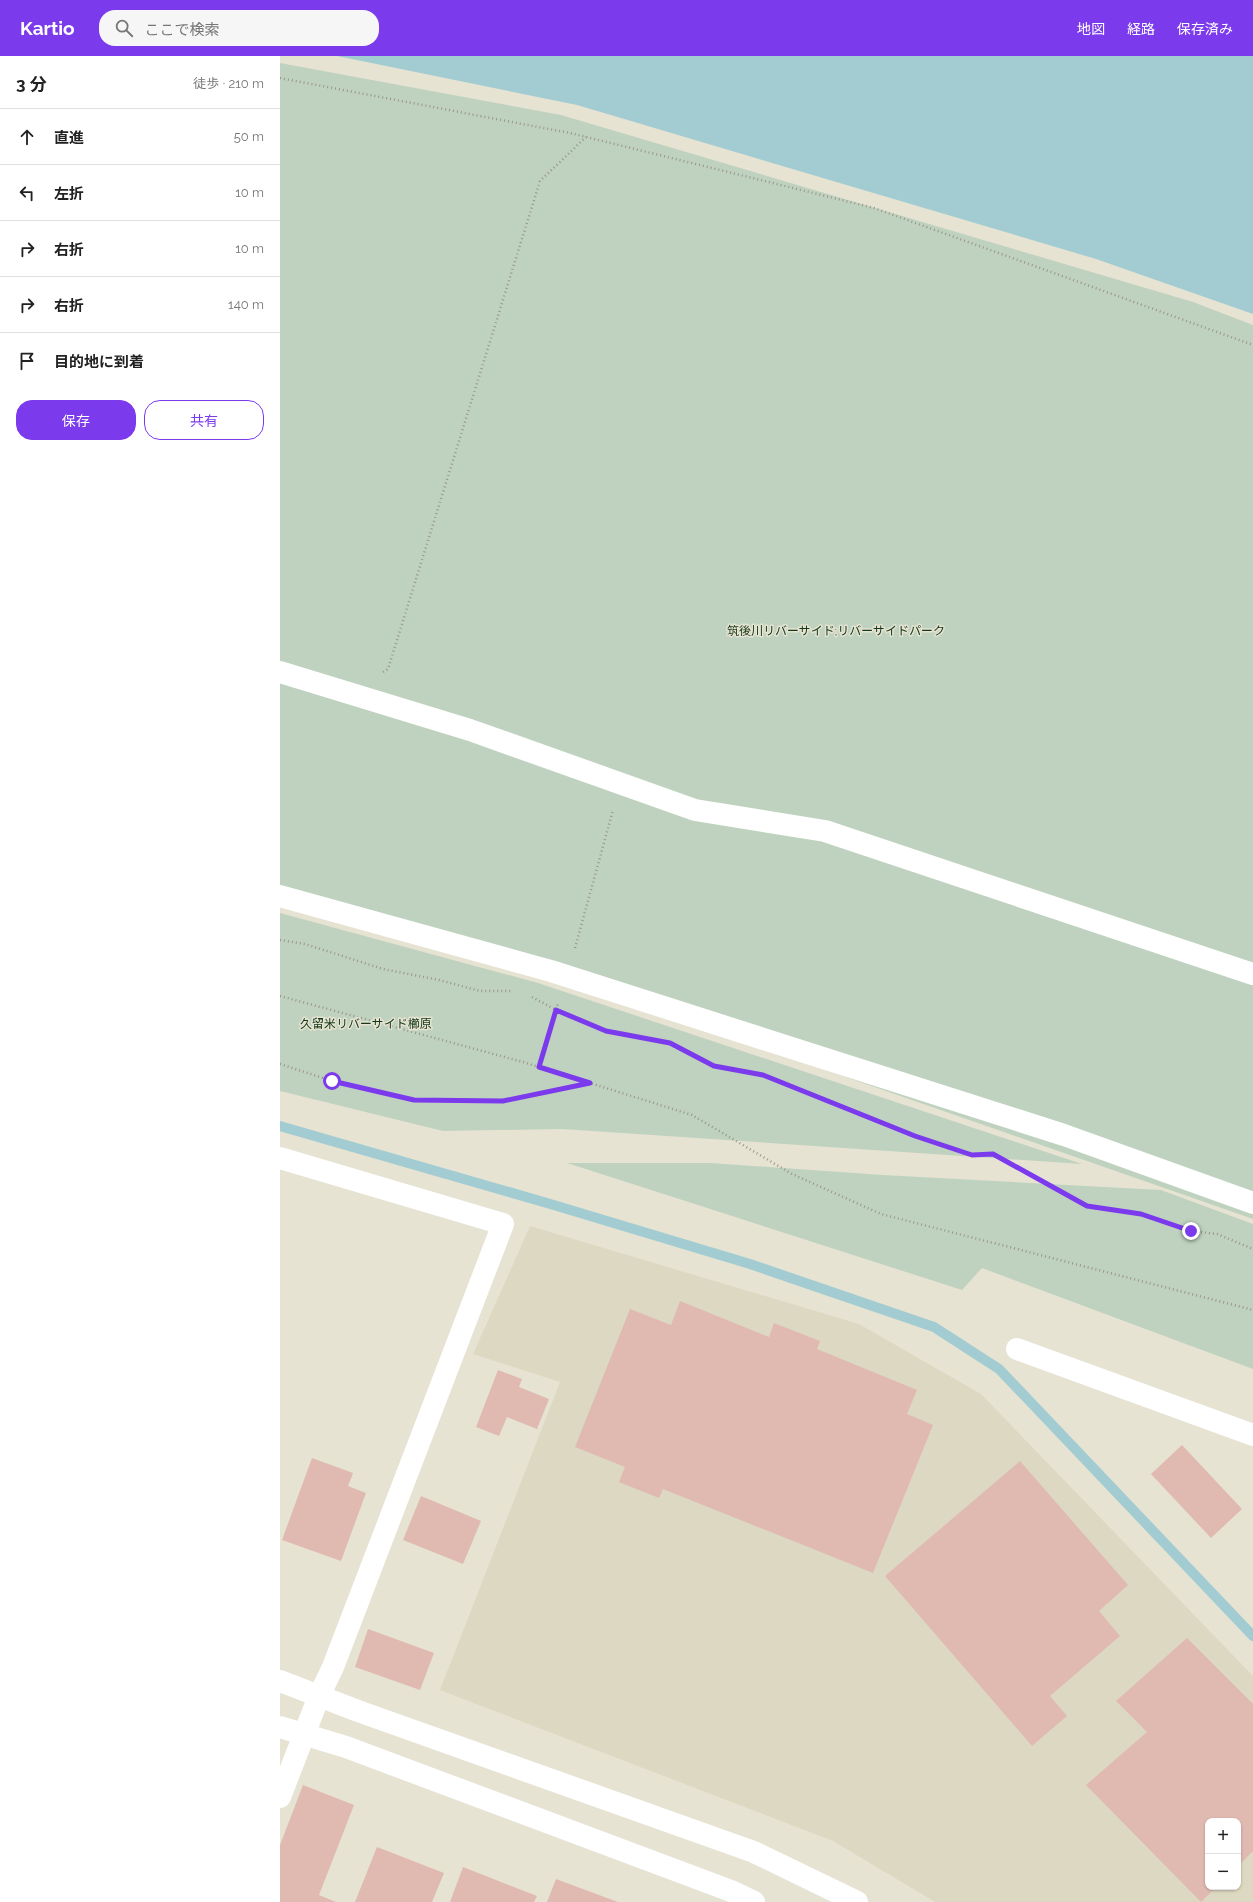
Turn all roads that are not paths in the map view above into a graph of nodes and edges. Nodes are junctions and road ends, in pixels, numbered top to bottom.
1 (280, 672) edge
2 (280, 896) edge
3 (1253, 974) edge
4 (280, 1158) edge
5 (1253, 1203) edge
6 (1018, 1349) dead end
7 (1253, 1435) edge
8 (280, 1681) edge
9 (319, 1696) junction
10 (280, 1727) edge
11 (304, 1736) junction
12 (280, 1796) edge
13 (754, 1902) edge
14 (857, 1902) edge

1 - 3 street
2 - 5 street
4 - 9 street
6 - 7 street
8 - 9 street
9 - 11 street
9 - 14 street
10 - 11 street
11 - 12 street
11 - 13 street

